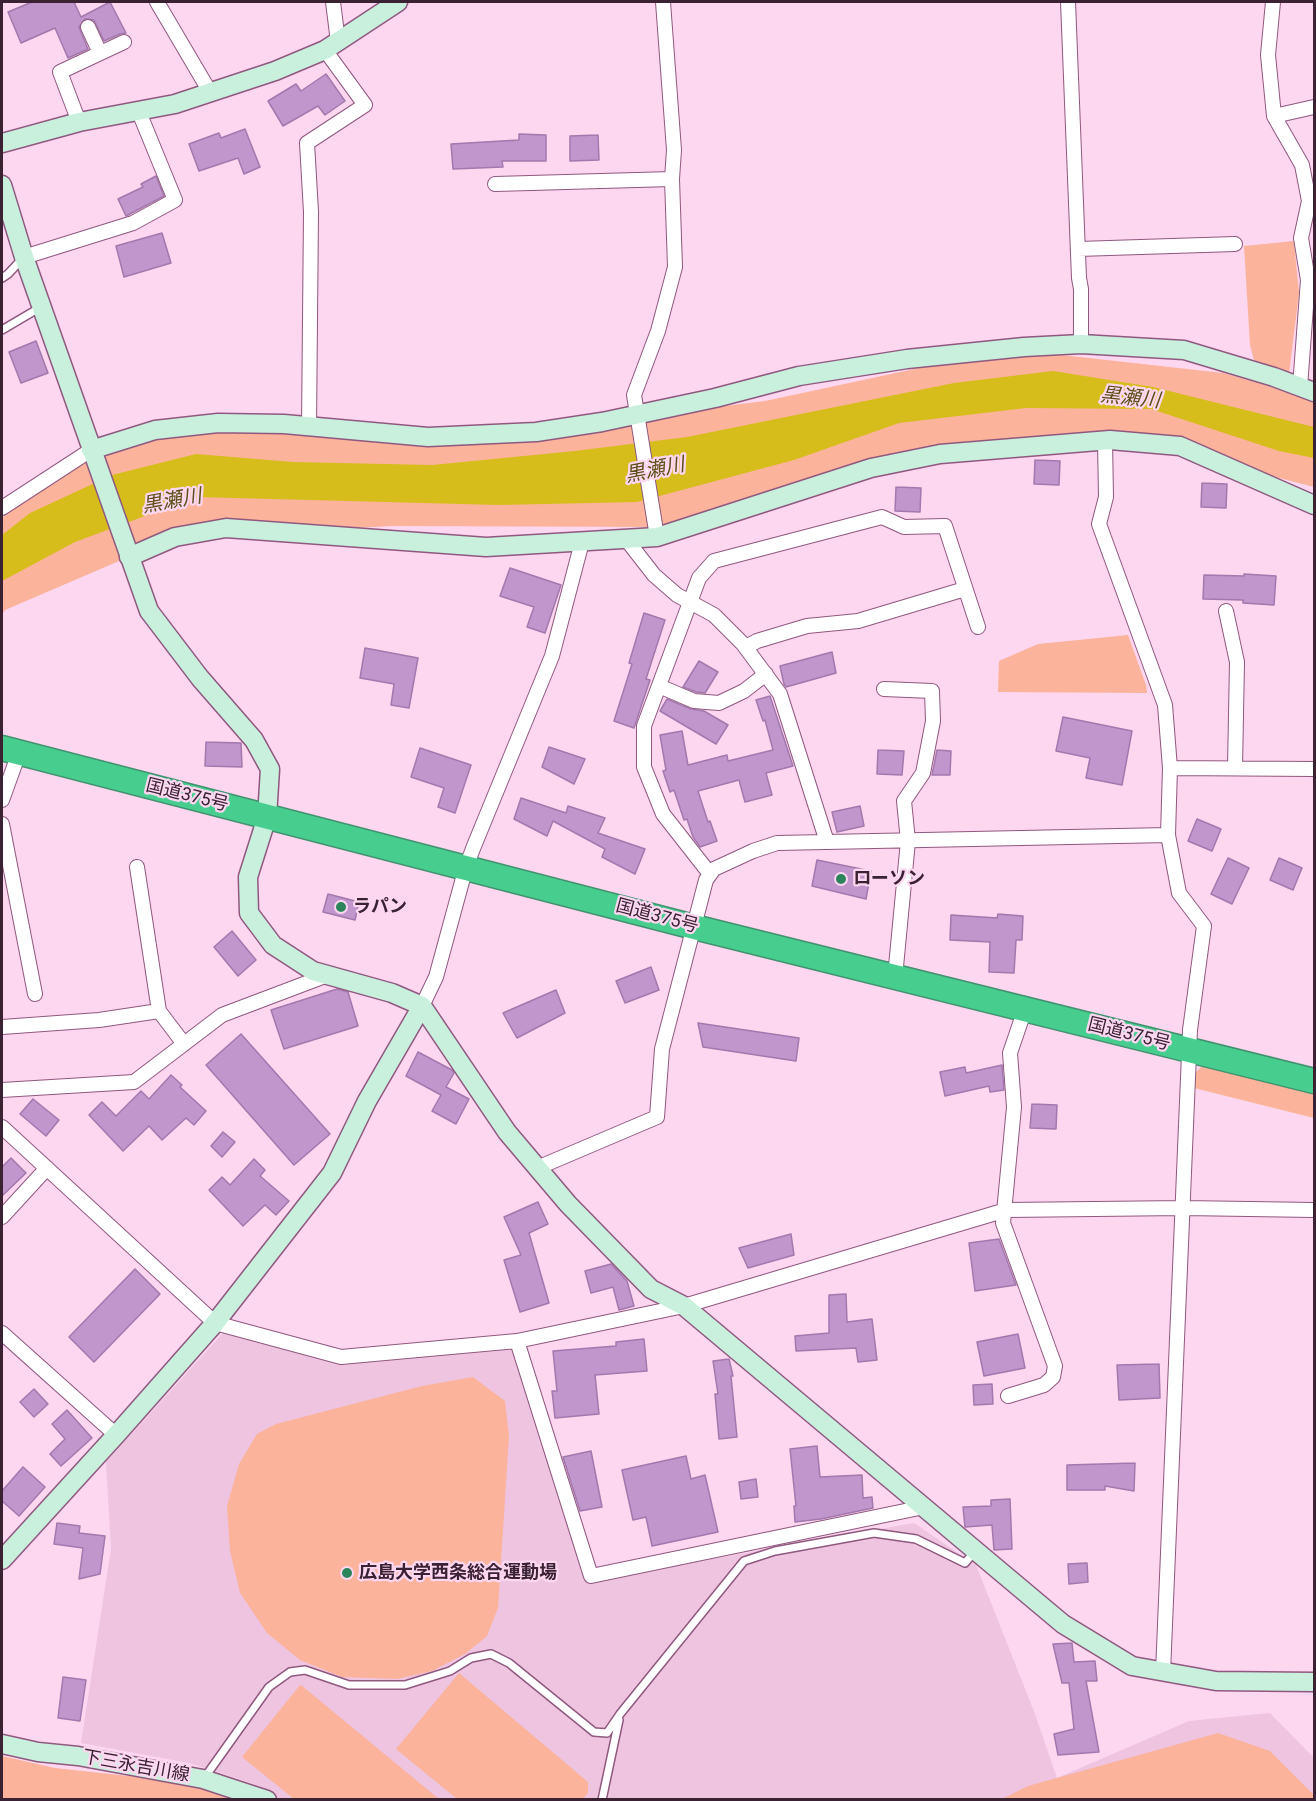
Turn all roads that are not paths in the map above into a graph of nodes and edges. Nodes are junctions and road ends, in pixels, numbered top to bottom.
1 (157, 2) edge
2 (333, 2) edge
3 (398, 2) edge
4 (663, 2) edge
5 (1068, 2) edge
6 (1273, 2) edge
7 (87, 27) dead end
8 (124, 42) dead end
9 (332, 46) junction
10 (100, 53) junction
11 (210, 92) junction
12 (1314, 107) edge
13 (139, 112) junction
14 (1274, 116) junction
15 (79, 122) junction
16 (2, 143) edge
17 (672, 179) junction
18 (495, 184) dead end
19 (2, 186) edge
20 (1235, 244) dead end
21 (1078, 249) junction
22 (24, 257) junction
23 (2, 278) edge
24 (41, 308) junction
25 (2, 330) edge
26 (1081, 344) junction
27 (1307, 390) edge
28 (638, 417) junction
29 (309, 428) junction
30 (1104, 441) junction
31 (91, 450) junction
32 (1314, 505) edge
33 (2, 508) edge
34 (656, 531) junction
35 (626, 539) junction
36 (582, 542) junction
37 (129, 557) junction
38 (965, 589) junction
39 (690, 602) junction
40 (1226, 611) dead end
41 (978, 627) dead end
42 (746, 647) junction
43 (766, 674) junction
44 (659, 686) junction
45 (884, 689) dead end
46 (10, 751) edge
47 (1170, 768) junction
48 (1235, 768) junction
49 (1314, 769) edge
50 (2, 800) edge
51 (267, 817) junction
52 (2, 824) edge
53 (1168, 835) junction
54 (908, 841) junction
55 (827, 842) junction
56 (137, 867) dead end
57 (466, 867) junction
58 (710, 874) junction
59 (694, 927) junction
60 (325, 976) junction
61 (896, 977) junction
62 (35, 994) dead end
63 (422, 1006) junction
64 (1025, 1009) junction
65 (159, 1011) junction
66 (2, 1027) edge
67 (184, 1044) junction
68 (1190, 1049) junction
69 (1314, 1081) edge
70 (2, 1090) edge
71 (2, 1127) edge
72 (47, 1167) junction
73 (537, 1168) junction
74 (1183, 1208) junction
75 (1006, 1210) junction
76 (1314, 1210) edge
77 (2, 1217) edge
78 (684, 1306) junction
79 (215, 1323) junction
80 (2, 1333) edge
81 (517, 1341) junction
82 (1008, 1396) dead end
83 (116, 1435) junction
84 (924, 1507) junction
85 (975, 1551) junction
86 (4, 1552) edge
87 (1164, 1672) junction
88 (1314, 1682) edge
89 (620, 1714) junction
90 (2, 1744) edge
91 (204, 1779) junction
92 (267, 1800) edge
93 (602, 1800) edge

1 - 11 street
2 - 9 street
3 - 9 street
4 - 17 street
5 - 21 street
6 - 14 street
7 - 10 street
8 - 10 street
9 - 11 street
9 - 29 street
10 - 15 street
11 - 13 street
12 - 14 street
13 - 15 street
13 - 22 street
14 - 27 street
15 - 16 street
17 - 18 street
17 - 28 street
19 - 22 street
20 - 21 street
21 - 26 street
22 - 23 lane
22 - 24 street
24 - 25 lane
24 - 31 street
26 - 27 street
26 - 28 street
28 - 29 street
28 - 34 street
29 - 31 street
30 - 32 street
30 - 34 street
30 - 47 street
31 - 33 street
31 - 37 street
34 - 35 street
35 - 36 street
35 - 39 street
36 - 37 street
36 - 57 street
37 - 51 street
38 - 39 street
38 - 41 street
38 - 42 street
39 - 42 street
39 - 44 street
40 - 48 street
42 - 43 street
43 - 44 street
43 - 55 street
44 - 58 street
45 - 54 street
46 - 50 street
46 - 51 highway, 国道375号
47 - 48 street
47 - 53 street
48 - 49 street
51 - 57 highway, 国道375号
51 - 60 street
52 - 62 street
53 - 54 street
53 - 68 street
54 - 55 street
54 - 61 street
55 - 58 street
56 - 65 street
57 - 59 highway, 国道375号
57 - 63 street
58 - 59 street
59 - 61 highway, 国道375号
59 - 73 street
60 - 63 street
60 - 67 street
61 - 64 highway, 国道375号
63 - 73 street
63 - 79 street
64 - 68 highway, 国道375号
64 - 75 street
65 - 66 street
65 - 67 street
67 - 70 street
68 - 69 highway, 国道375号
68 - 74 street
71 - 72 street
72 - 77 street
72 - 79 street
73 - 78 street
74 - 75 street
74 - 76 street
74 - 87 street
75 - 78 street
75 - 82 street
78 - 81 street
78 - 84 street
79 - 81 street
79 - 83 street
80 - 83 street
81 - 84 street
83 - 86 street
84 - 85 street
85 - 87 street
85 - 89 lane
87 - 88 street
89 - 91 lane
89 - 93 lane
90 - 91 street, 下三永吉川線
91 - 92 street, 下三永吉川線

